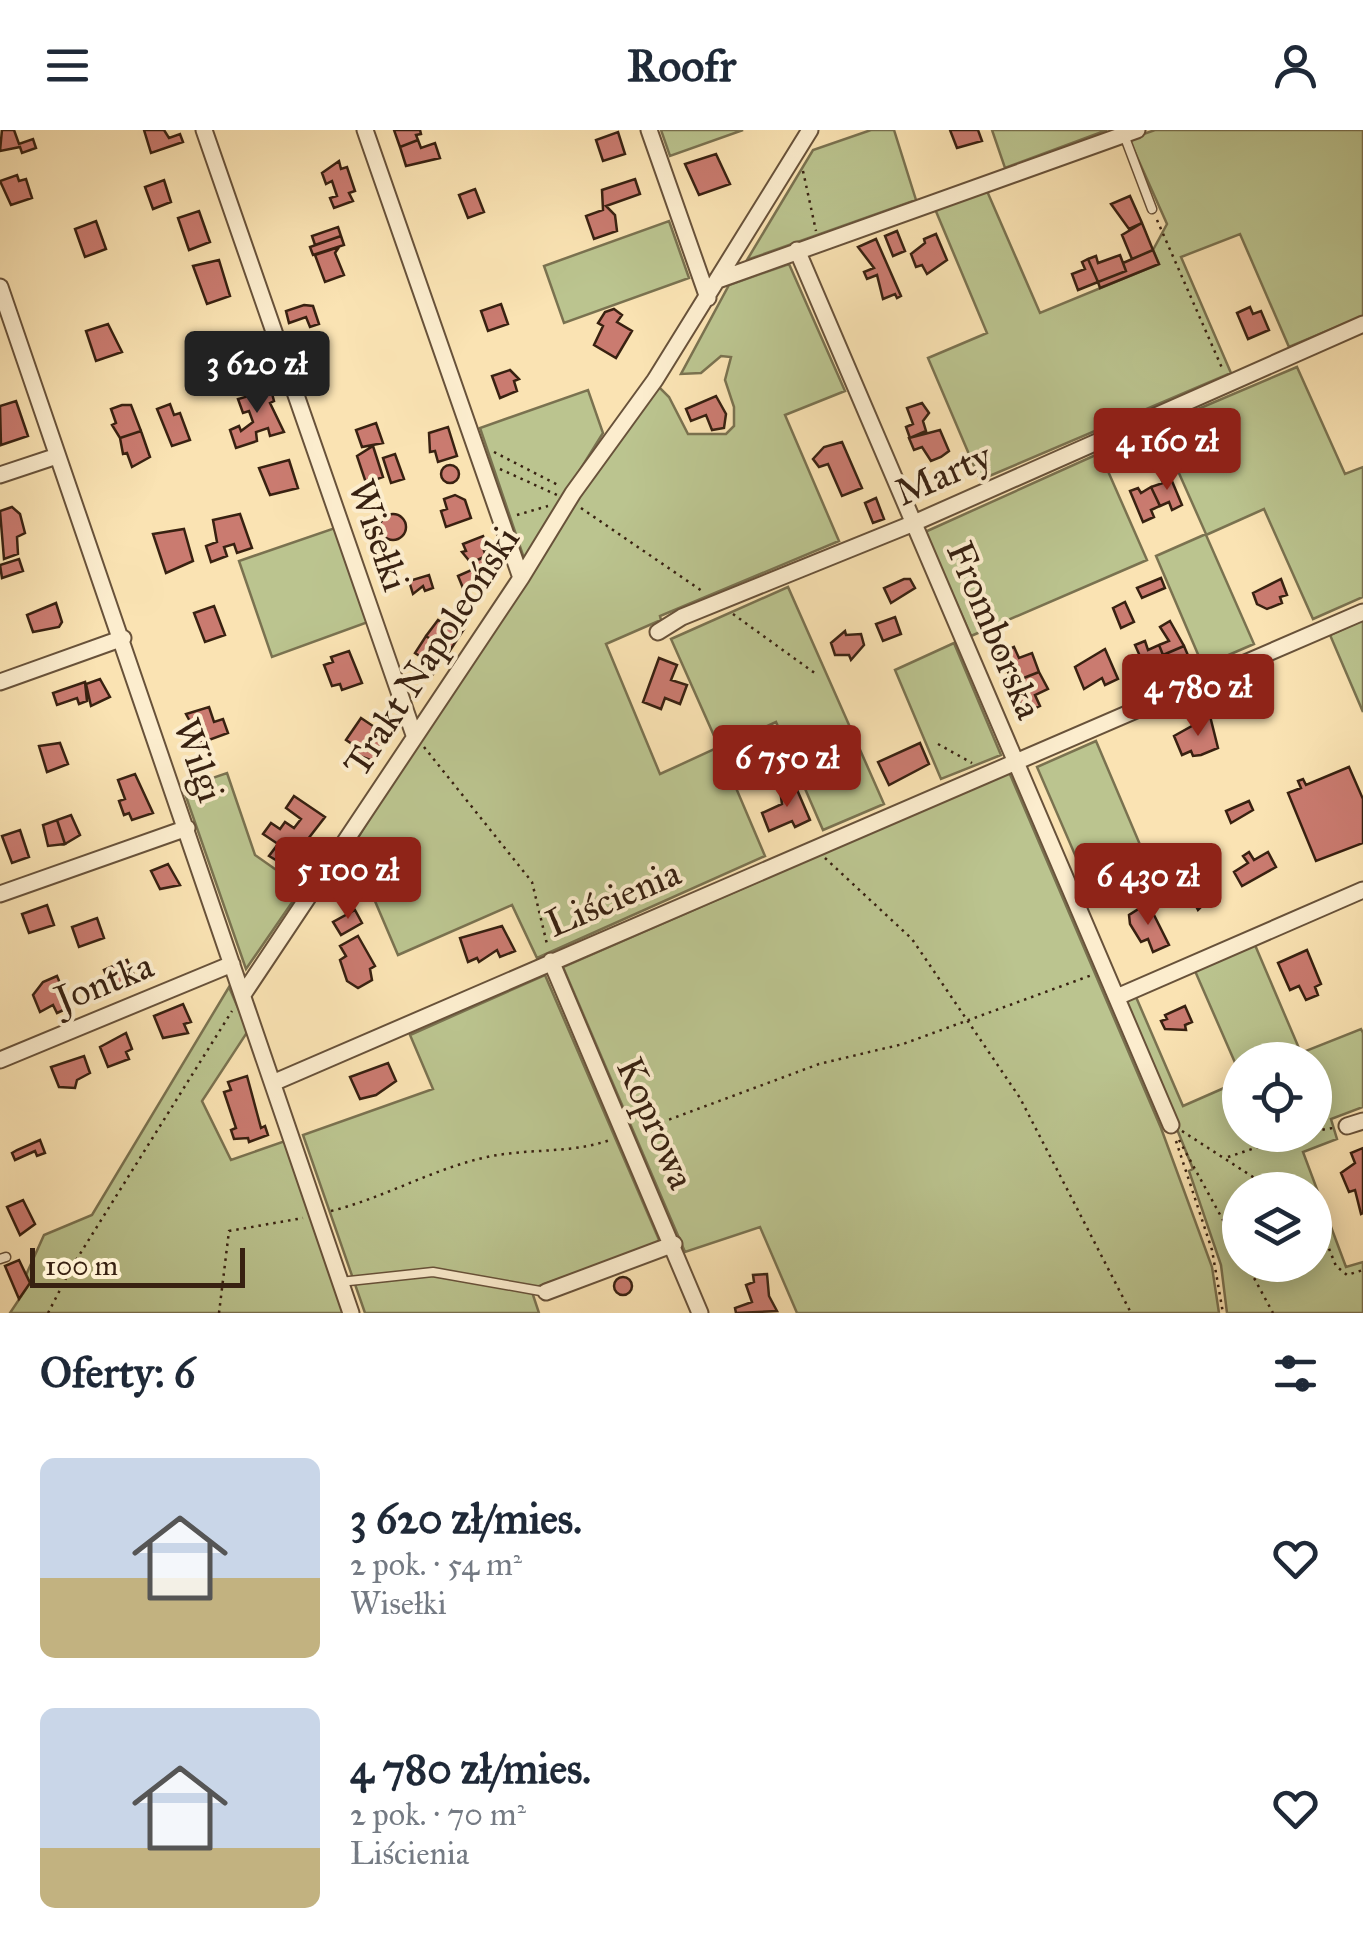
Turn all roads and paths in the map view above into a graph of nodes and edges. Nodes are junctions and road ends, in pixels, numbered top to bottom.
1 (204, 130) edge
2 (365, 130) edge
3 (649, 130) edge
4 (810, 130) edge
5 (1130, 132) edge
6 (798, 150) junction
7 (1152, 209) joint
8 (818, 243) junction
9 (798, 250) junction
10 (718, 280) junction
11 (0, 286) edge
12 (708, 298) junction
13 (1363, 324) edge
14 (1229, 383) junction
15 (475, 442) junction
16 (56, 456) junction
17 (481, 460) junction
18 (0, 475) edge
19 (570, 496) junction
20 (501, 520) junction
21 (914, 523) junction
22 (521, 578) junction
23 (720, 604) junction
24 (1363, 612) edge
25 (658, 632) dead end
26 (123, 638) junction
27 (816, 674) dead end
28 (0, 682) edge
29 (414, 735) junction
30 (938, 744) dead end
31 (1017, 763) junction
32 (991, 773) junction
33 (188, 828) junction
34 (814, 847) junction
35 (1363, 890) edge
36 (0, 894) edge
37 (551, 960) junction
38 (232, 964) junction
39 (244, 993) junction
40 (1117, 997) junction
41 (0, 1060) edge
42 (275, 1082) junction
43 (1171, 1126) junction
44 (1242, 1152) edge
45 (1227, 1157) junction
46 (1248, 1172) edge
47 (1222, 1218) edge
48 (674, 1244) junction
49 (1332, 1256) edge
50 (1363, 1270) edge
51 (340, 1282) junction
52 (1256, 1282) edge
53 (546, 1292) joint
54 (48, 1313) edge
55 (351, 1313) edge
56 (700, 1313) edge
57 (1131, 1313) edge
58 (1223, 1313) edge
59 (1273, 1313) edge

1 - 29 street, Wisełki
2 - 15 street
3 - 12 street
4 - 6 street, Trakt Napoleoński
5 - 7 lane
5 - 8 street
6 - 8 path
6 - 10 street, Trakt Napoleoński
7 - 14 path
8 - 9 street
9 - 10 street
9 - 21 street, Fromborska
10 - 12 street, Trakt Napoleoński
11 - 16 street, Wilgi
12 - 19 street, Trakt Napoleoński
13 - 14 street, Marty
14 - 21 street, Marty
15 - 17 street
15 - 19 path
16 - 18 street
16 - 26 street, Wilgi
17 - 19 path
17 - 20 street
19 - 20 path
19 - 22 street, Trakt Napoleoński
19 - 23 path
20 - 22 street
21 - 23 street, Marty
21 - 31 street, Fromborska
22 - 29 street, Trakt Napoleoński
23 - 25 street, Marty
23 - 27 path
24 - 31 street, Liścienia
26 - 28 street
26 - 33 street, Wilgi
29 - 37 path
29 - 39 street, Trakt Napoleoński
30 - 32 path
31 - 32 street, Liścienia
31 - 40 street, Fromborska
32 - 34 street, Liścienia
33 - 36 street
33 - 38 street, Wilgi
34 - 37 street, Liścienia
34 - 57 path
35 - 40 street
37 - 42 street, Liścienia
37 - 48 street, Koprowa
38 - 39 street, Wilgi
38 - 41 street, Jontka
39 - 42 street, Wilgi
39 - 54 path
40 - 43 street, Fromborska
42 - 51 street, Wilgi
43 - 45 path
43 - 47 path
43 - 58 path
44 - 45 path
45 - 46 path
48 - 53 street
48 - 56 street, Koprowa
49 - 50 path
51 - 53 lane
51 - 55 street, Wilgi
52 - 59 path

